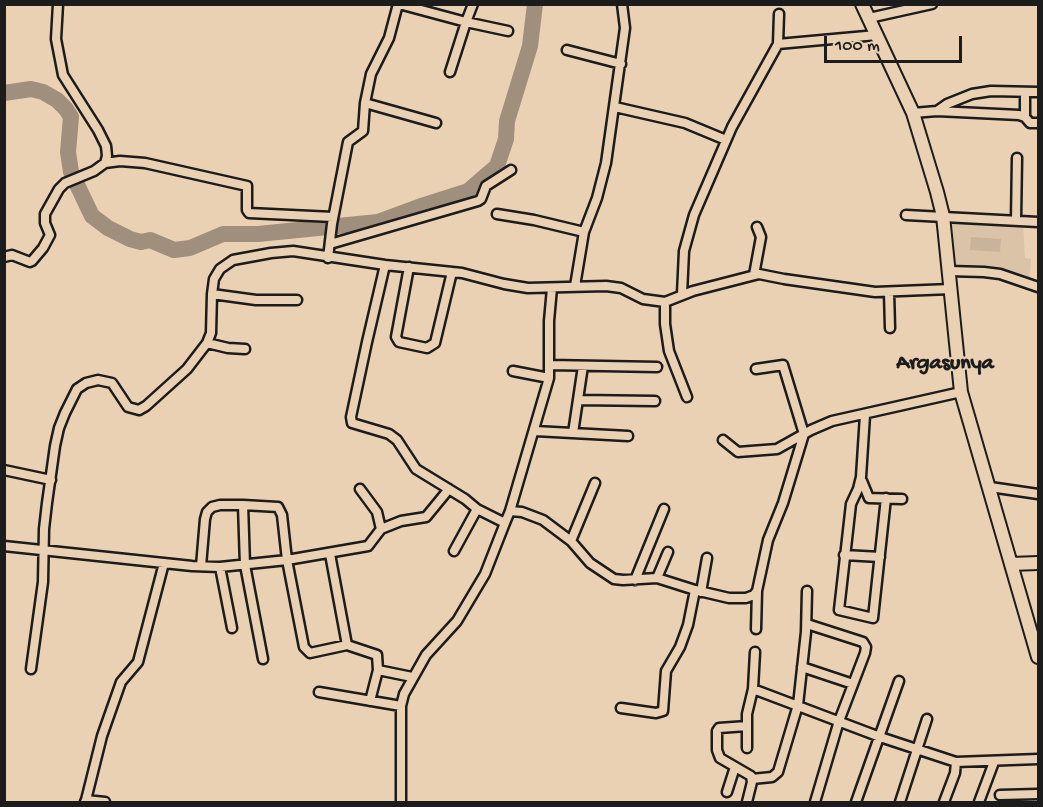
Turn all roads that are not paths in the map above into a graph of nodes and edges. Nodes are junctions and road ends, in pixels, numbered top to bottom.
1 (58, 4) edge
2 (399, 4) edge
3 (473, 4) edge
4 (622, 4) edge
5 (862, 4) edge
6 (932, 4) edge
7 (779, 14) dead end
8 (869, 18) junction
9 (466, 22) junction
10 (508, 31) dead end
11 (877, 35) junction
12 (778, 44) junction
13 (567, 50) dead end
14 (621, 64) junction
15 (450, 72) dead end
16 (1024, 92) junction
17 (1038, 92) edge
18 (365, 104) junction
19 (615, 107) junction
20 (937, 111) junction
21 (913, 113) junction
22 (1025, 117) junction
23 (436, 123) dead end
24 (1038, 123) edge
25 (726, 140) junction
26 (1017, 158) dead end
27 (105, 163) junction
28 (511, 170) dead end
29 (497, 214) dead end
30 (906, 215) dead end
31 (943, 216) junction
32 (1016, 220) junction
33 (332, 221) junction
34 (1038, 222) edge
35 (758, 227) dead end
36 (584, 232) junction
37 (330, 242) junction
38 (4, 257) edge
39 (328, 258) junction
40 (385, 265) junction
41 (409, 267) junction
42 (949, 271) junction
43 (452, 272) junction
44 (754, 275) junction
45 (575, 286) junction
46 (1038, 287) edge
47 (552, 288) junction
48 (951, 289) junction
49 (889, 292) junction
50 (212, 294) junction
51 (682, 294) junction
52 (297, 300) dead end
53 (664, 302) junction
54 (890, 328) dead end
55 (207, 343) junction
56 (245, 349) dead end
57 (550, 365) junction
58 (583, 366) junction
59 (657, 367) dead end
60 (756, 369) dead end
61 (513, 371) dead end
62 (549, 378) junction
63 (961, 392) junction
64 (687, 397) dead end
65 (578, 400) junction
66 (655, 401) dead end
67 (865, 415) junction
68 (535, 431) junction
69 (573, 433) junction
70 (804, 434) junction
71 (628, 436) dead end
72 (723, 440) dead end
73 (4, 470) edge
74 (861, 477) junction
75 (51, 480) junction
76 (595, 483) dead end
77 (990, 487) junction
78 (360, 489) dead end
79 (449, 489) junction
80 (1038, 494) edge
81 (886, 498) junction
82 (902, 498) dead end
83 (243, 505) junction
84 (477, 509) junction
85 (664, 509) dead end
86 (510, 511) junction
87 (505, 523) junction
88 (381, 530) junction
89 (571, 541) junction
90 (4, 546) edge
91 (454, 550) dead end
92 (43, 552) junction
93 (668, 552) dead end
94 (330, 554) junction
95 (844, 555) junction
96 (880, 557) junction
97 (707, 558) dead end
98 (287, 560) junction
99 (164, 563) junction
100 (1038, 563) edge
101 (1011, 564) junction
102 (245, 565) junction
103 (201, 566) junction
104 (220, 567) junction
105 (657, 578) junction
106 (635, 580) junction
107 (698, 591) junction
108 (756, 591) junction
109 (807, 591) dead end
110 (807, 624) junction
111 (232, 628) dead end
112 (756, 629) dead end
113 (347, 645) junction
114 (755, 652) dead end
115 (1038, 652) edge
116 (263, 659) dead end
117 (802, 667) junction
118 (31, 669) dead end
119 (378, 670) junction
120 (412, 677) junction
121 (899, 681) dead end
122 (853, 684) junction
123 (753, 689) junction
124 (319, 692) dead end
125 (370, 701) junction
126 (798, 705) junction
127 (401, 706) junction
128 (621, 708) dead end
129 (927, 719) dead end
130 (839, 721) junction
131 (747, 726) junction
132 (880, 737) junction
133 (747, 748) dead end
134 (918, 750) junction
135 (1038, 759) edge
136 (961, 762) junction
137 (994, 762) junction
138 (735, 767) junction
139 (752, 779) junction
140 (727, 792) dead end
141 (1038, 794) edge
142 (1000, 795) dead end
143 (85, 801) edge
144 (105, 802) edge
145 (400, 802) edge
146 (747, 802) edge
147 (814, 802) edge
148 (856, 802) edge
149 (900, 802) edge
150 (944, 802) edge
151 (979, 802) edge

1 - 27 street
2 - 9 street
2 - 18 street
3 - 9 street
4 - 14 street
5 - 8 street
6 - 8 street
7 - 12 street
8 - 11 street
9 - 10 street
9 - 15 street
11 - 12 street
11 - 21 street
12 - 25 street
13 - 14 street
14 - 19 street
16 - 17 street
16 - 20 street
16 - 22 street
18 - 23 street
18 - 33 street
19 - 25 street
19 - 36 street
20 - 21 street
20 - 22 street
21 - 31 street
22 - 24 street
25 - 51 street
26 - 32 street
27 - 33 street
27 - 38 street
28 - 37 street
29 - 36 street
30 - 31 street
31 - 32 street
31 - 42 street
32 - 34 street
33 - 37 street
35 - 44 street
36 - 45 street
37 - 39 street
39 - 40 street
39 - 50 street
40 - 41 street
40 - 79 street
41 - 43 street
41 - 43 street
42 - 46 street
42 - 48 street
43 - 47 street
44 - 49 street
44 - 51 street
45 - 47 street
45 - 53 street
47 - 57 street
48 - 49 street
48 - 63 street
49 - 54 street
50 - 52 street
50 - 55 street
51 - 53 street
53 - 64 street
55 - 56 street
55 - 75 street
57 - 58 street
57 - 62 street
58 - 59 street
58 - 65 street
60 - 70 street
61 - 62 street
62 - 68 street
63 - 67 street
63 - 77 street
65 - 66 street
65 - 69 street
67 - 70 street
67 - 74 street
68 - 69 street
68 - 86 street
69 - 71 street
70 - 72 street
70 - 108 street
73 - 75 street
74 - 81 street
74 - 95 street
75 - 92 street
76 - 89 street
77 - 80 street
77 - 101 street
78 - 88 street
79 - 84 street
79 - 88 street
81 - 82 street
81 - 96 street
83 - 98 street
83 - 102 street
83 - 103 street
84 - 87 street
84 - 91 street
85 - 106 street
86 - 87 street
86 - 89 street
87 - 120 street
88 - 94 street
89 - 106 street
90 - 92 street
92 - 99 street
92 - 118 street
93 - 105 street
94 - 98 street
94 - 113 street
95 - 96 street
95 - 96 street
97 - 107 street
98 - 102 street
98 - 113 street
99 - 103 street
99 - 143 street
100 - 101 street
101 - 115 street
102 - 104 street
102 - 116 street
103 - 104 street
104 - 111 street
105 - 106 street
105 - 107 street
107 - 108 street
107 - 128 street
108 - 112 street
109 - 110 street
110 - 117 street
110 - 122 street
113 - 119 street
114 - 123 street
117 - 122 street
117 - 126 street
119 - 120 street
119 - 125 street
120 - 127 street
121 - 132 street
122 - 130 street
123 - 126 street
123 - 131 street
124 - 125 street
125 - 127 street
126 - 130 street
126 - 139 street
127 - 145 street
129 - 134 street
130 - 132 street
130 - 147 street
131 - 133 street
131 - 138 street
132 - 134 street
132 - 148 street
134 - 136 street
134 - 149 street
135 - 137 street
136 - 137 street
136 - 150 street
137 - 151 street
138 - 139 street
138 - 140 street
139 - 146 street
141 - 142 street
143 - 144 street

